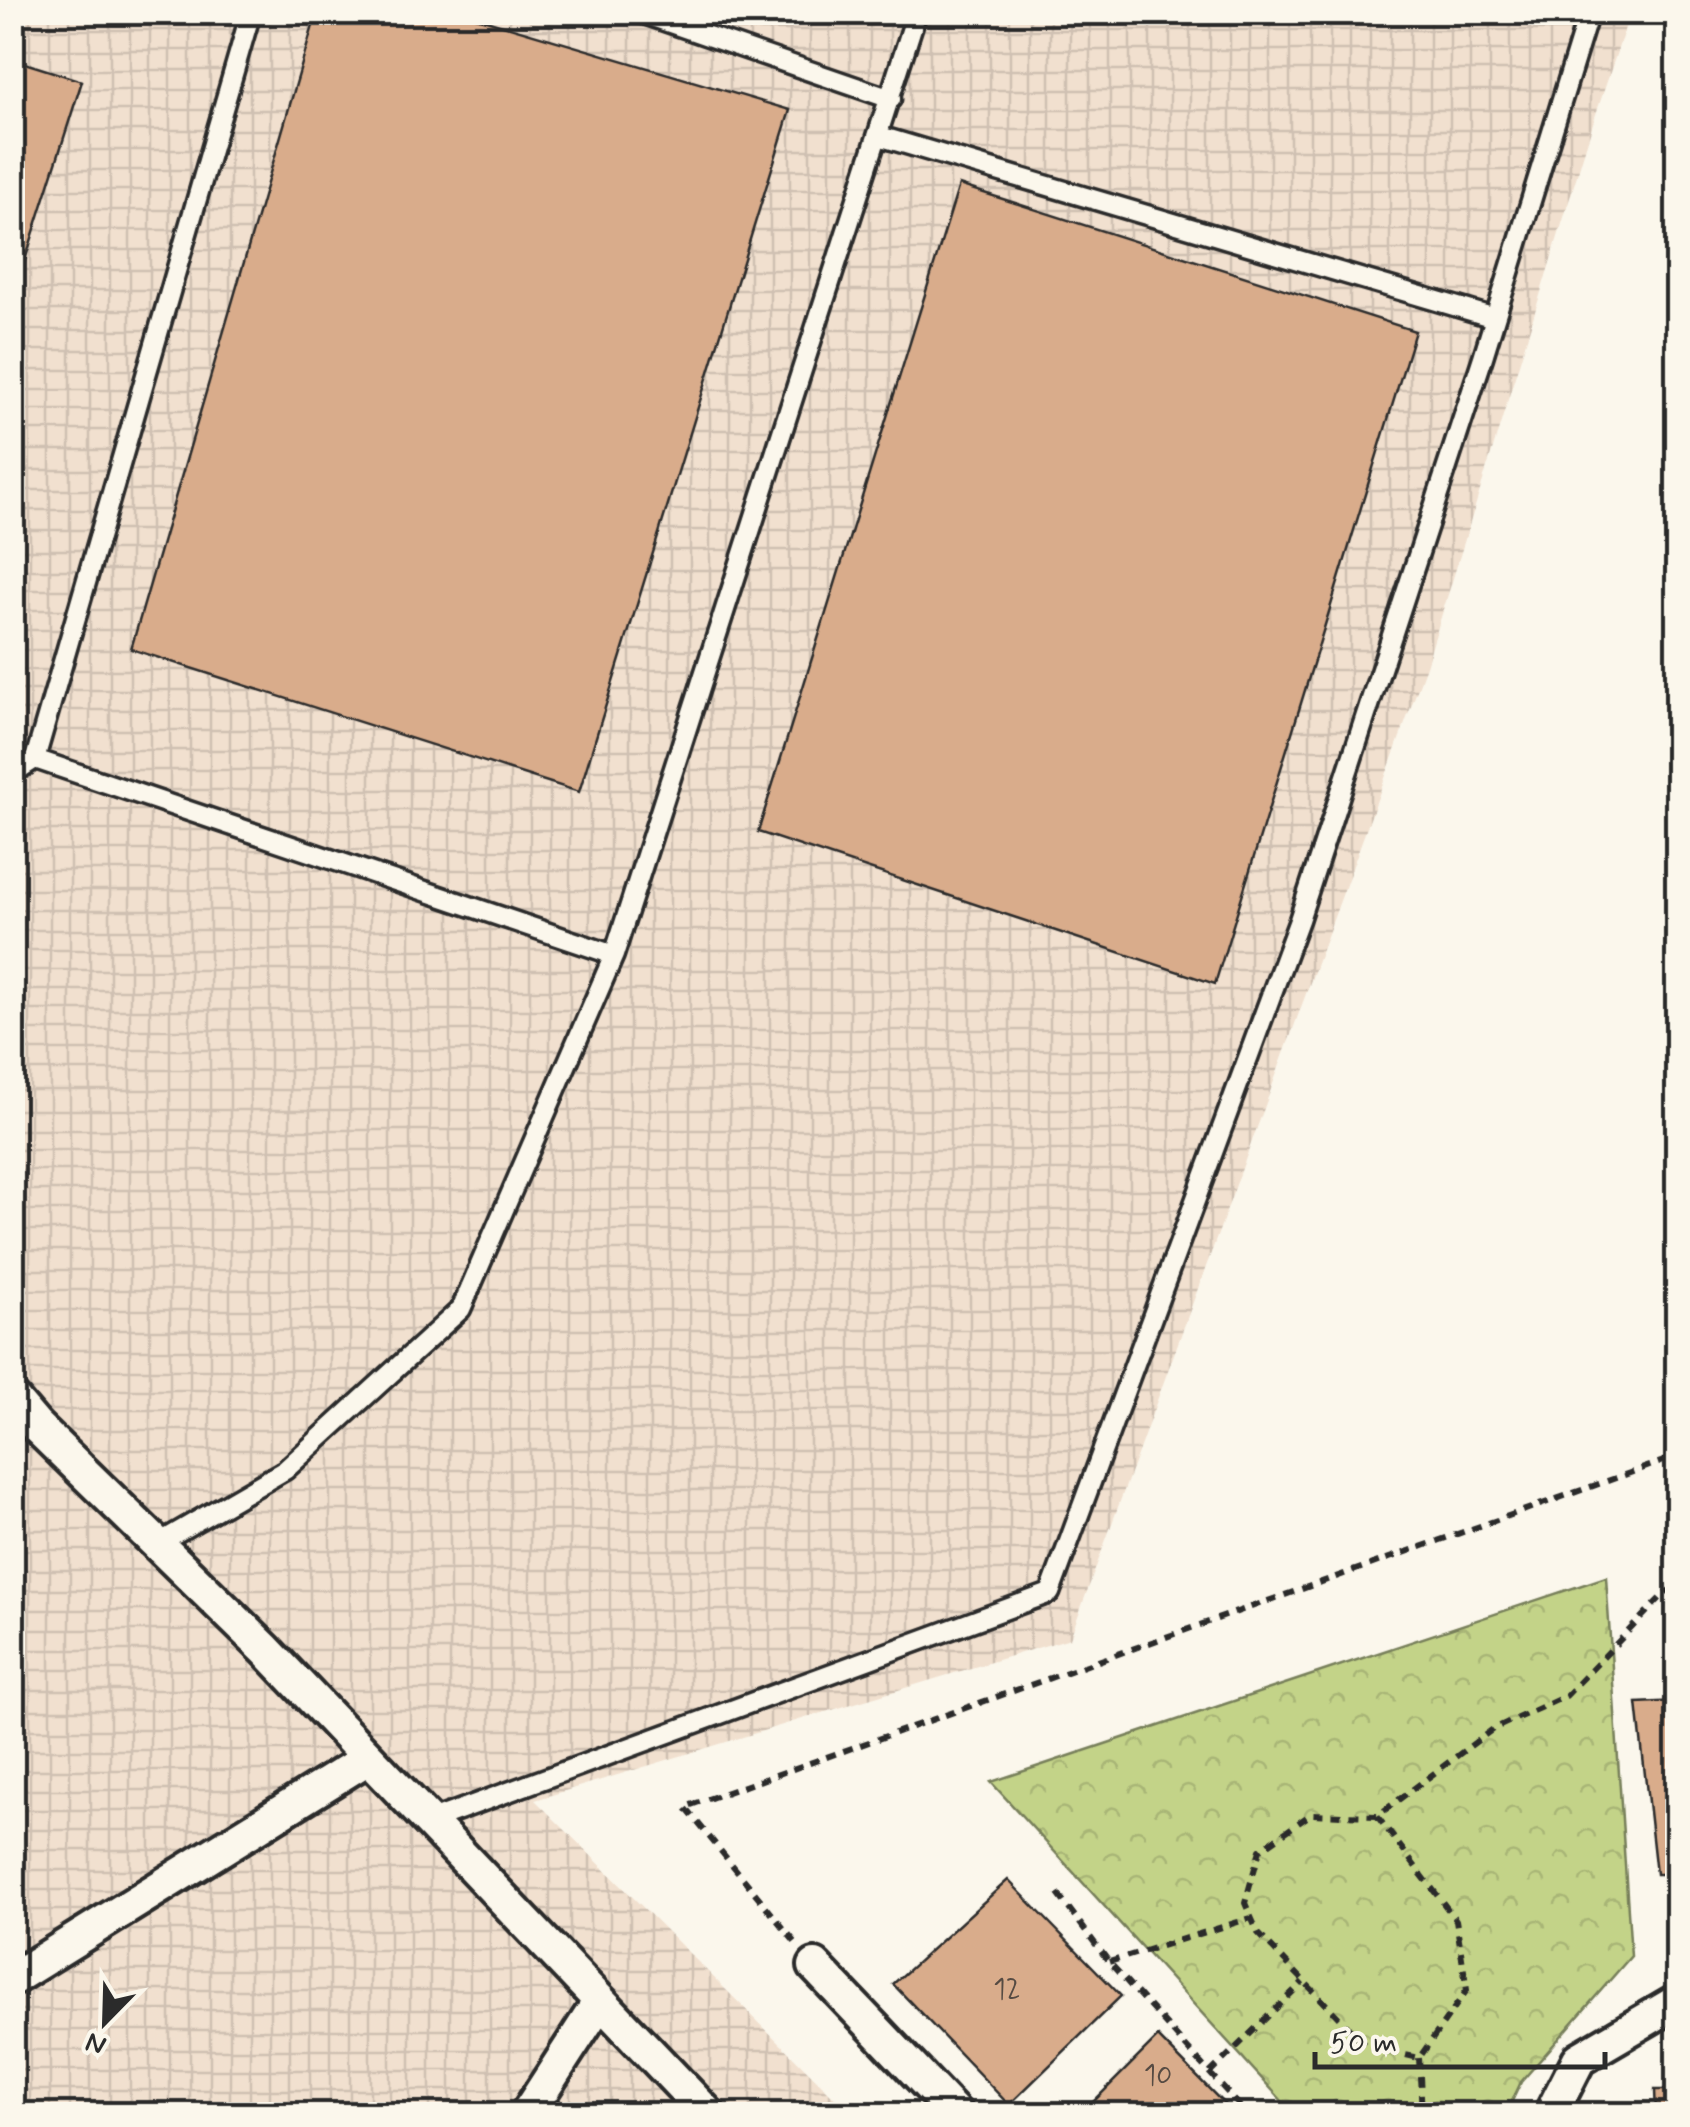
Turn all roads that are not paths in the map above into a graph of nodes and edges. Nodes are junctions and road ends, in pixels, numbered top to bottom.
1 (252, 12) edge
2 (638, 12) edge
3 (917, 12) edge
4 (1589, 12) edge
5 (891, 99) junction
6 (879, 136) junction
7 (1495, 318) junction
8 (35, 759) junction
9 (12, 774) edge
10 (614, 955) junction
11 (12, 1398) edge
12 (158, 1544) junction
13 (368, 1758) junction
14 (429, 1822) junction
15 (815, 1966) road end
16 (12, 1979) edge
17 (1678, 2000) edge
18 (600, 2002) junction
19 (527, 2114) edge
20 (708, 2114) edge
21 (956, 2114) edge
22 (1551, 2114) edge

1 - 8 lane
2 - 5 lane
3 - 5 lane
4 - 7 lane
5 - 6 lane
6 - 7 lane
6 - 10 lane
7 - 14 lane
8 - 9 lane
8 - 10 lane
10 - 12 lane
11 - 12 street
12 - 13 street
13 - 14 street
13 - 16 street
14 - 18 street
15 - 21 street
17 - 22 street
18 - 19 street
18 - 20 street

